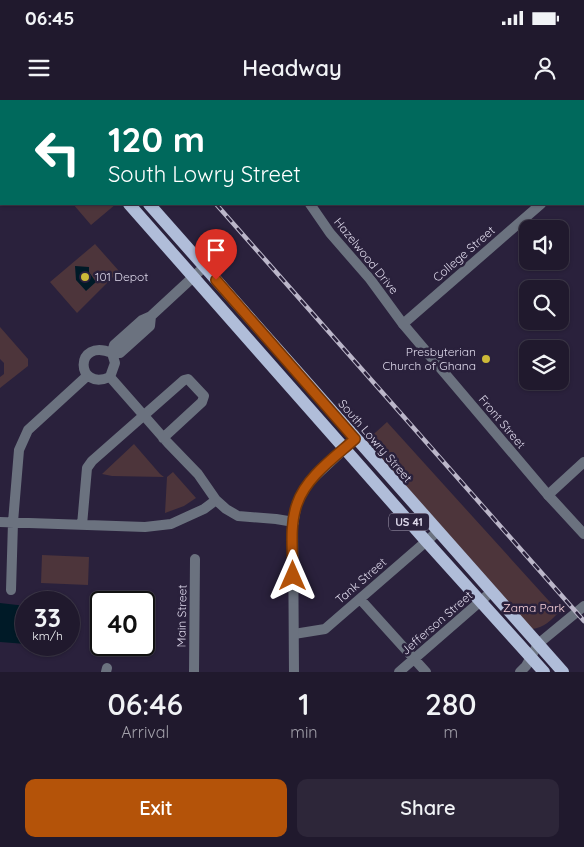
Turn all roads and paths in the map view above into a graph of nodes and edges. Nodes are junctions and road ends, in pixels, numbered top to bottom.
1 (130, 205) edge
2 (150, 205) edge
3 (311, 205) edge
4 (540, 205) edge
5 (204, 267) junction
6 (193, 277) junction
7 (403, 324) junction
8 (112, 352) junction
9 (87, 376) junction
10 (110, 377) junction
11 (143, 416) junction
12 (163, 438) junction
13 (355, 439) junction
14 (345, 449) junction
15 (584, 462) edge
16 (548, 496) junction
17 (216, 500) junction
18 (0, 522) edge
19 (14, 522) junction
20 (294, 522) junction
21 (82, 525) junction
22 (437, 532) junction
23 (584, 534) edge
24 (426, 541) junction
25 (195, 559) dead end
26 (11, 590) dead end
27 (491, 592) junction
28 (360, 599) junction
29 (480, 602) junction
30 (584, 606) edge
31 (294, 634) junction
32 (538, 644) junction
33 (531, 657) junction
34 (414, 658) junction
35 (194, 672) edge
36 (294, 672) edge
37 (399, 672) edge
38 (426, 672) edge
39 (520, 672) edge
40 (544, 672) edge
41 (562, 672) edge

1 - 6 main road, US 41
2 - 5 main road, South Lowry Street / US 41
3 - 7 street, Hazelwood Drive
4 - 7 street, College Street
5 - 6 street
5 - 13 main road, South Lowry Street / US 41
6 - 8 street
6 - 14 main road, US 41
7 - 16 street, Front Street
8 - 9 street
8 - 10 street
9 - 10 street
9 - 19 street
10 - 11 street
11 - 12 street
11 - 12 street
11 - 21 street
12 - 17 street
13 - 14 street
13 - 22 main road, South Lowry Street / US 41
14 - 20 street
14 - 24 main road, US 41
15 - 16 street
16 - 23 street, Front Street
17 - 20 street
17 - 21 street
18 - 19 street
19 - 21 street
19 - 26 street
20 - 31 street
22 - 24 street, Tank Street
22 - 27 main road, South Lowry Street / US 41
24 - 28 street, Tank Street
24 - 29 main road, US 41
25 - 35 street, Main Street
27 - 29 street, Jefferson Street
27 - 32 main road, South Lowry Street / US 41
28 - 31 street, Tank Street
28 - 34 street
29 - 33 main road, US 41
29 - 34 street, Jefferson Street
30 - 32 street
31 - 36 street
32 - 33 street
32 - 41 main road, South Lowry Street / US 41
33 - 39 street
33 - 40 main road, US 41
34 - 37 street, Jefferson Street
34 - 38 street

